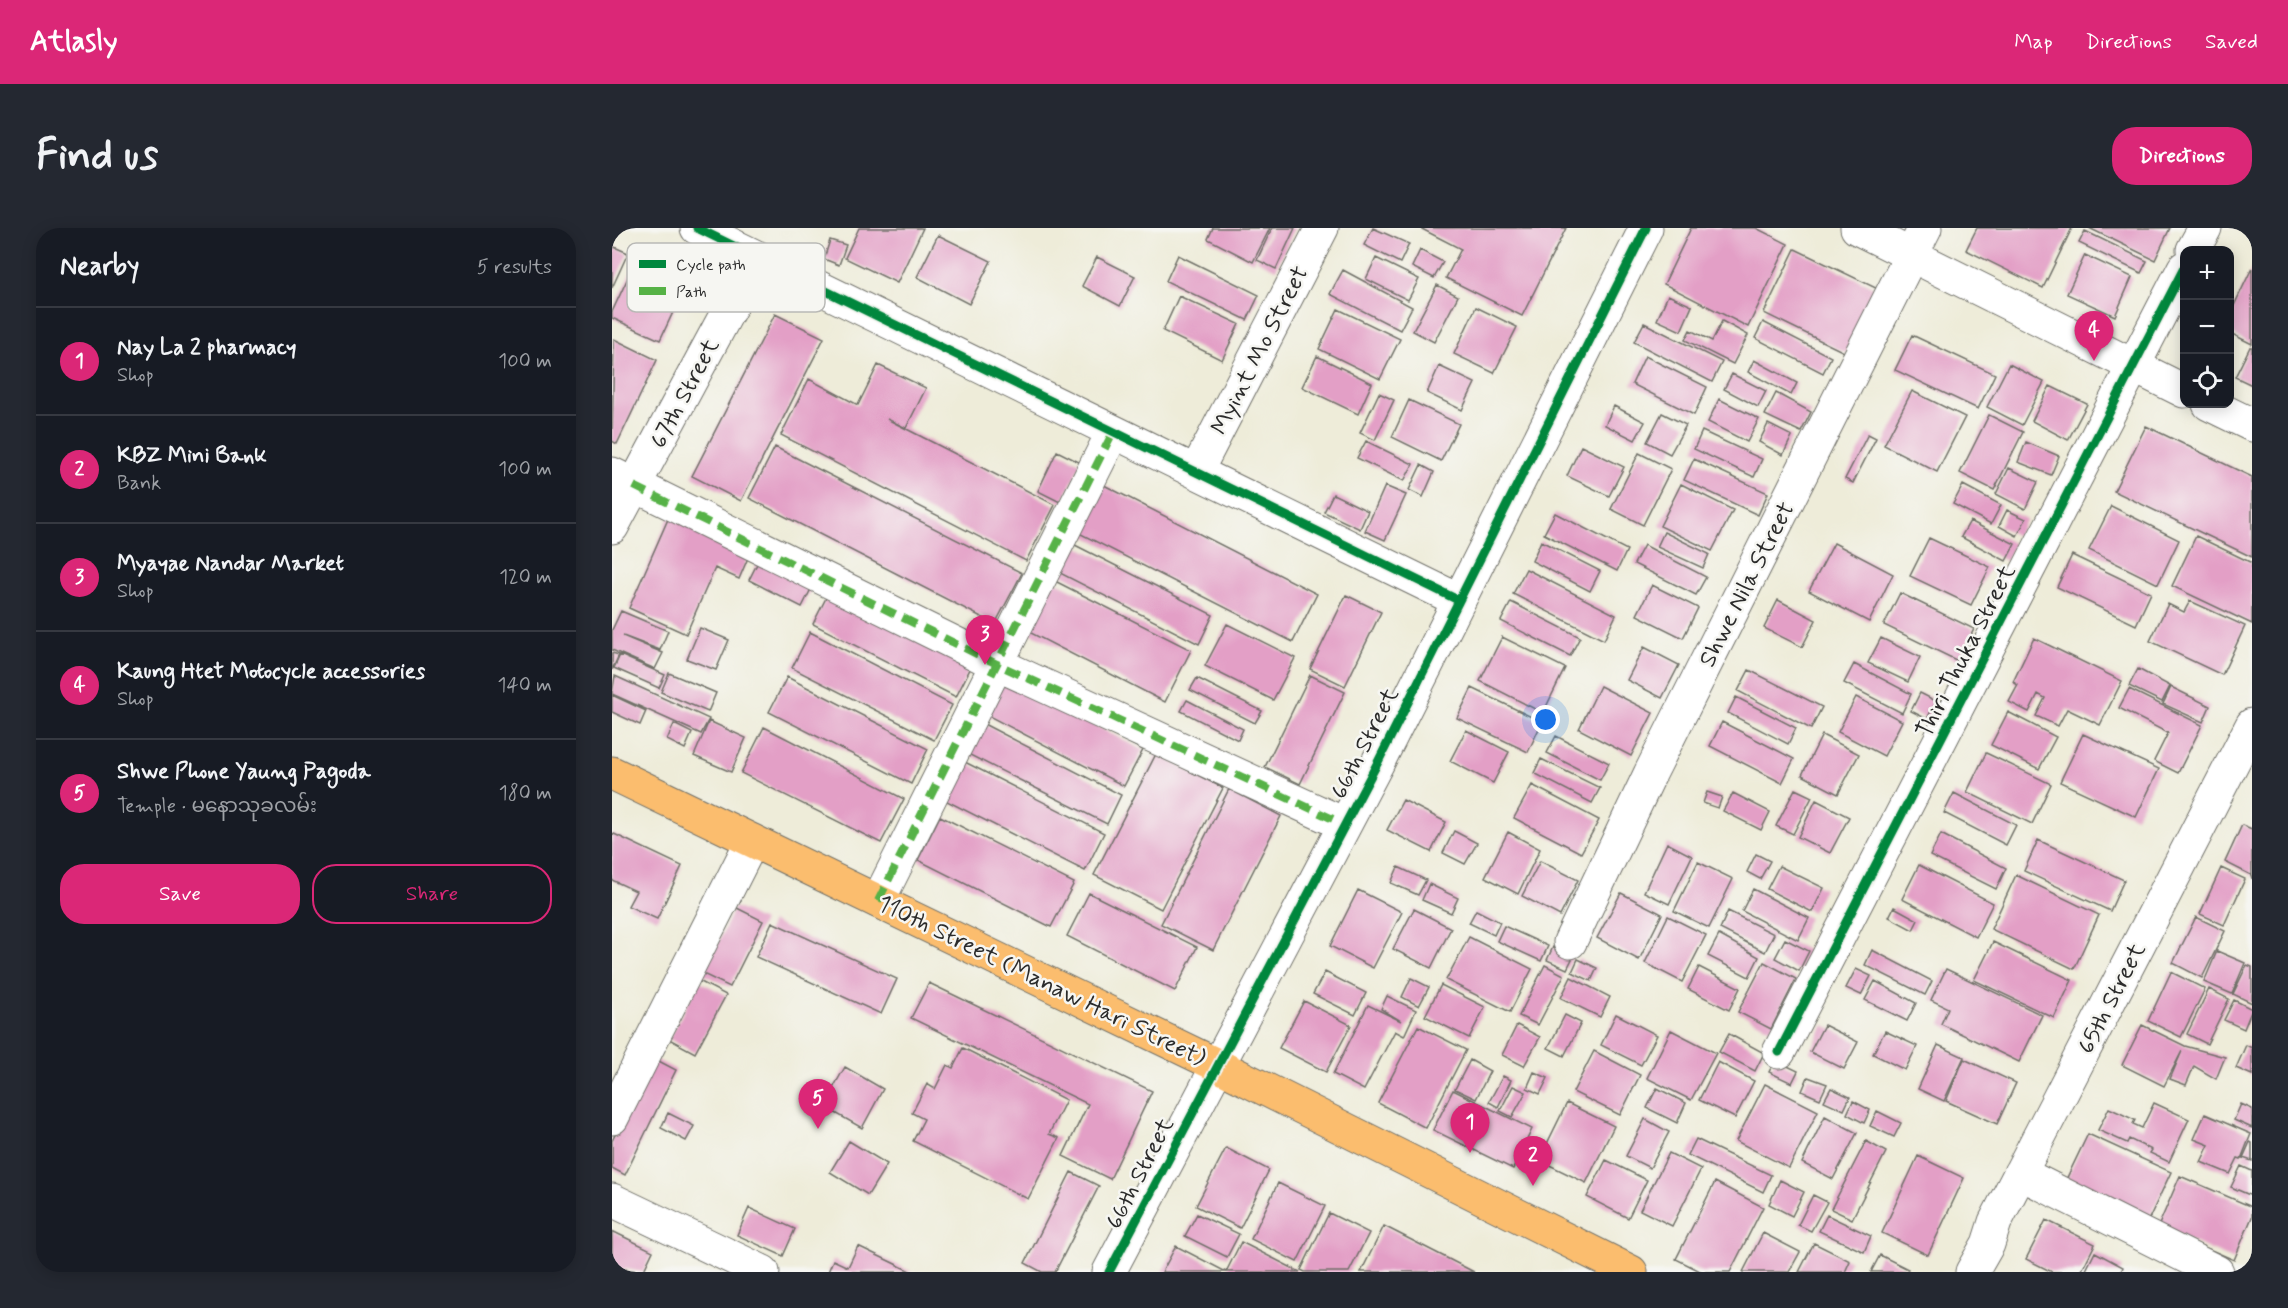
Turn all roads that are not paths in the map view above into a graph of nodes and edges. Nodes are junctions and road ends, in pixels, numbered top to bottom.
1 (697, 228) edge
2 (1322, 228) edge
3 (1646, 228) edge
4 (1857, 228) edge
5 (2205, 228) edge
6 (1918, 242) edge
7 (726, 243) edge
8 (2195, 246) edge
9 (2180, 276) edge
10 (825, 292) edge
11 (724, 312) edge
12 (2134, 366) junction
13 (2180, 389) edge
14 (2217, 408) edge
15 (2252, 425) edge
16 (1113, 432) junction
17 (1196, 472) junction
18 (623, 480) edge
19 (612, 527) edge
20 (1458, 600) junction
21 (997, 664) junction
22 (2252, 725) edge
23 (612, 773) edge
24 (1344, 824) junction
25 (752, 841) junction
26 (878, 901) junction
27 (1570, 942) dead end
28 (1779, 1052) dead end
29 (1217, 1065) junction
30 (621, 1079) edge
31 (612, 1118) edge
32 (2020, 1173) junction
33 (612, 1200) edge
34 (763, 1272) edge
35 (1109, 1272) edge
36 (1630, 1272) edge
37 (1972, 1272) edge
38 (2217, 1272) edge

1 - 7 street
2 - 17 street, Myint Mo Street
3 - 20 street, 66th Street
4 - 6 street
5 - 8 street
6 - 12 street
6 - 27 street, Shwe Nila Street
9 - 12 street, Thiri Thuka Street
10 - 16 street
11 - 18 street, 67th Street
12 - 13 street
12 - 28 street, Thiri Thuka Street
14 - 15 street
16 - 17 street
16 - 21 street
17 - 20 street
18 - 19 street, 67th Street
18 - 21 street
20 - 24 street, 66th Street
21 - 24 street
21 - 26 street
22 - 32 street, 65th Street
23 - 25 main road, 110th Street (Manaw Hari Street)
24 - 29 street, 66th Street
25 - 26 main road, 110th Street (Manaw Hari Street)
25 - 30 street
26 - 29 main road, 110th Street (Manaw Hari Street)
29 - 35 street, 66th Street
29 - 36 main road, 110th Street (Manaw Hari Street)
30 - 31 street
32 - 37 street, 65th Street
32 - 38 street
33 - 34 street

